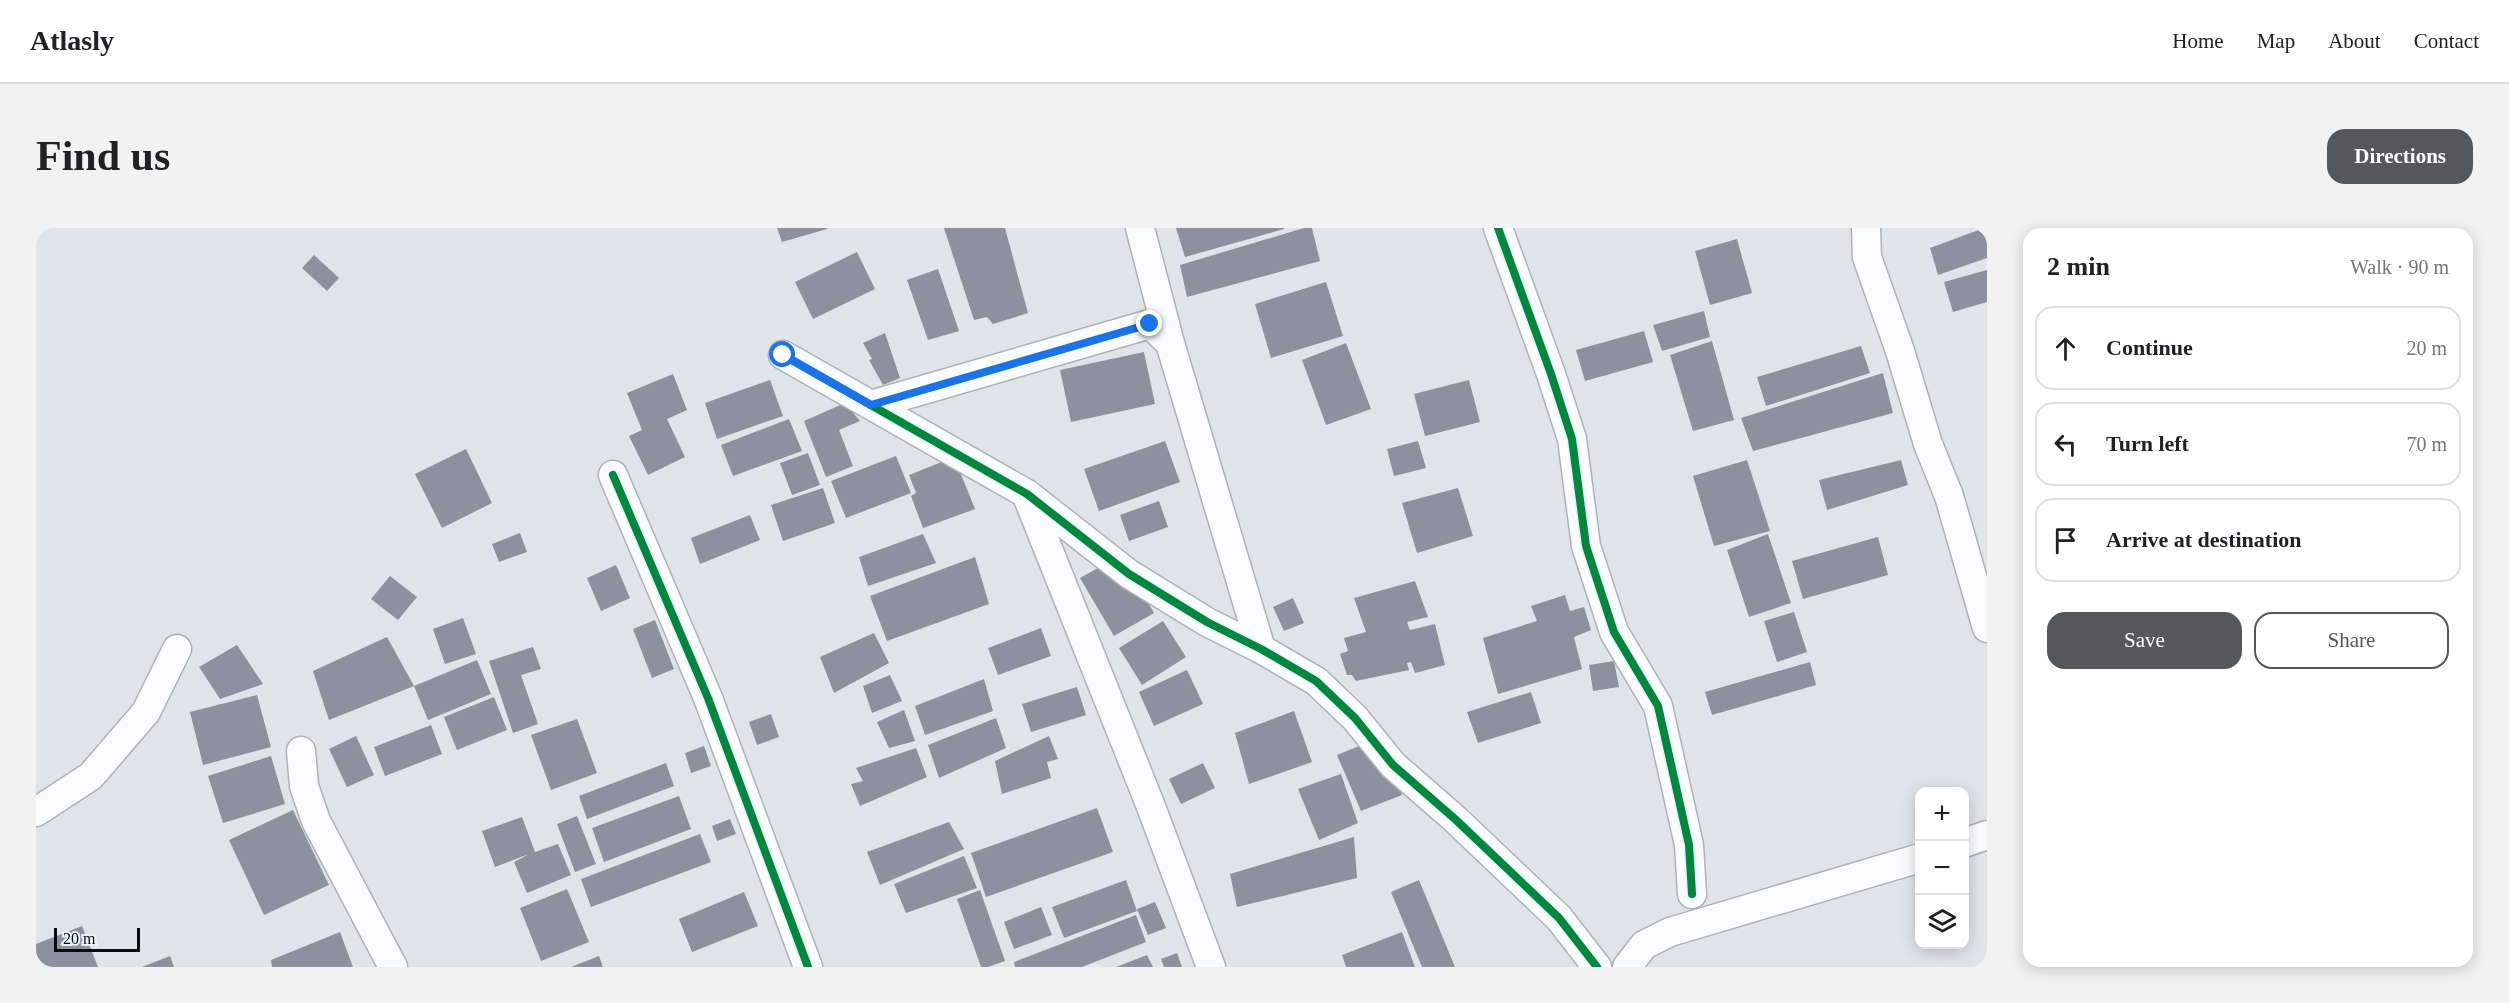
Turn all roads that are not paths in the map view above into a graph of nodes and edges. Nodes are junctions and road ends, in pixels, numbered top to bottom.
1 (1140, 228) edge
2 (1498, 228) edge
3 (1866, 228) edge
4 (1170, 343) junction
5 (783, 355) dead end
6 (871, 405) junction
7 (613, 475) dead end
8 (1027, 494) junction
9 (1987, 628) edge
10 (177, 649) dead end
11 (1261, 649) junction
12 (301, 751) dead end
13 (36, 812) edge
14 (1987, 836) edge
15 (1969, 842) edge
16 (1915, 860) edge
17 (1692, 894) junction
18 (1726, 913) junction
19 (1670, 932) junction
20 (393, 967) edge
21 (807, 967) edge
22 (1210, 967) edge
23 (1597, 967) edge
24 (1627, 967) edge

1 - 4 street
2 - 17 street
3 - 9 street
4 - 6 street
4 - 11 street
5 - 6 street
6 - 8 street
7 - 21 street
8 - 11 street
8 - 22 street
10 - 13 street
11 - 23 street
12 - 20 street
14 - 15 street
16 - 18 street
17 - 18 street
17 - 19 street
18 - 19 street
19 - 24 street

